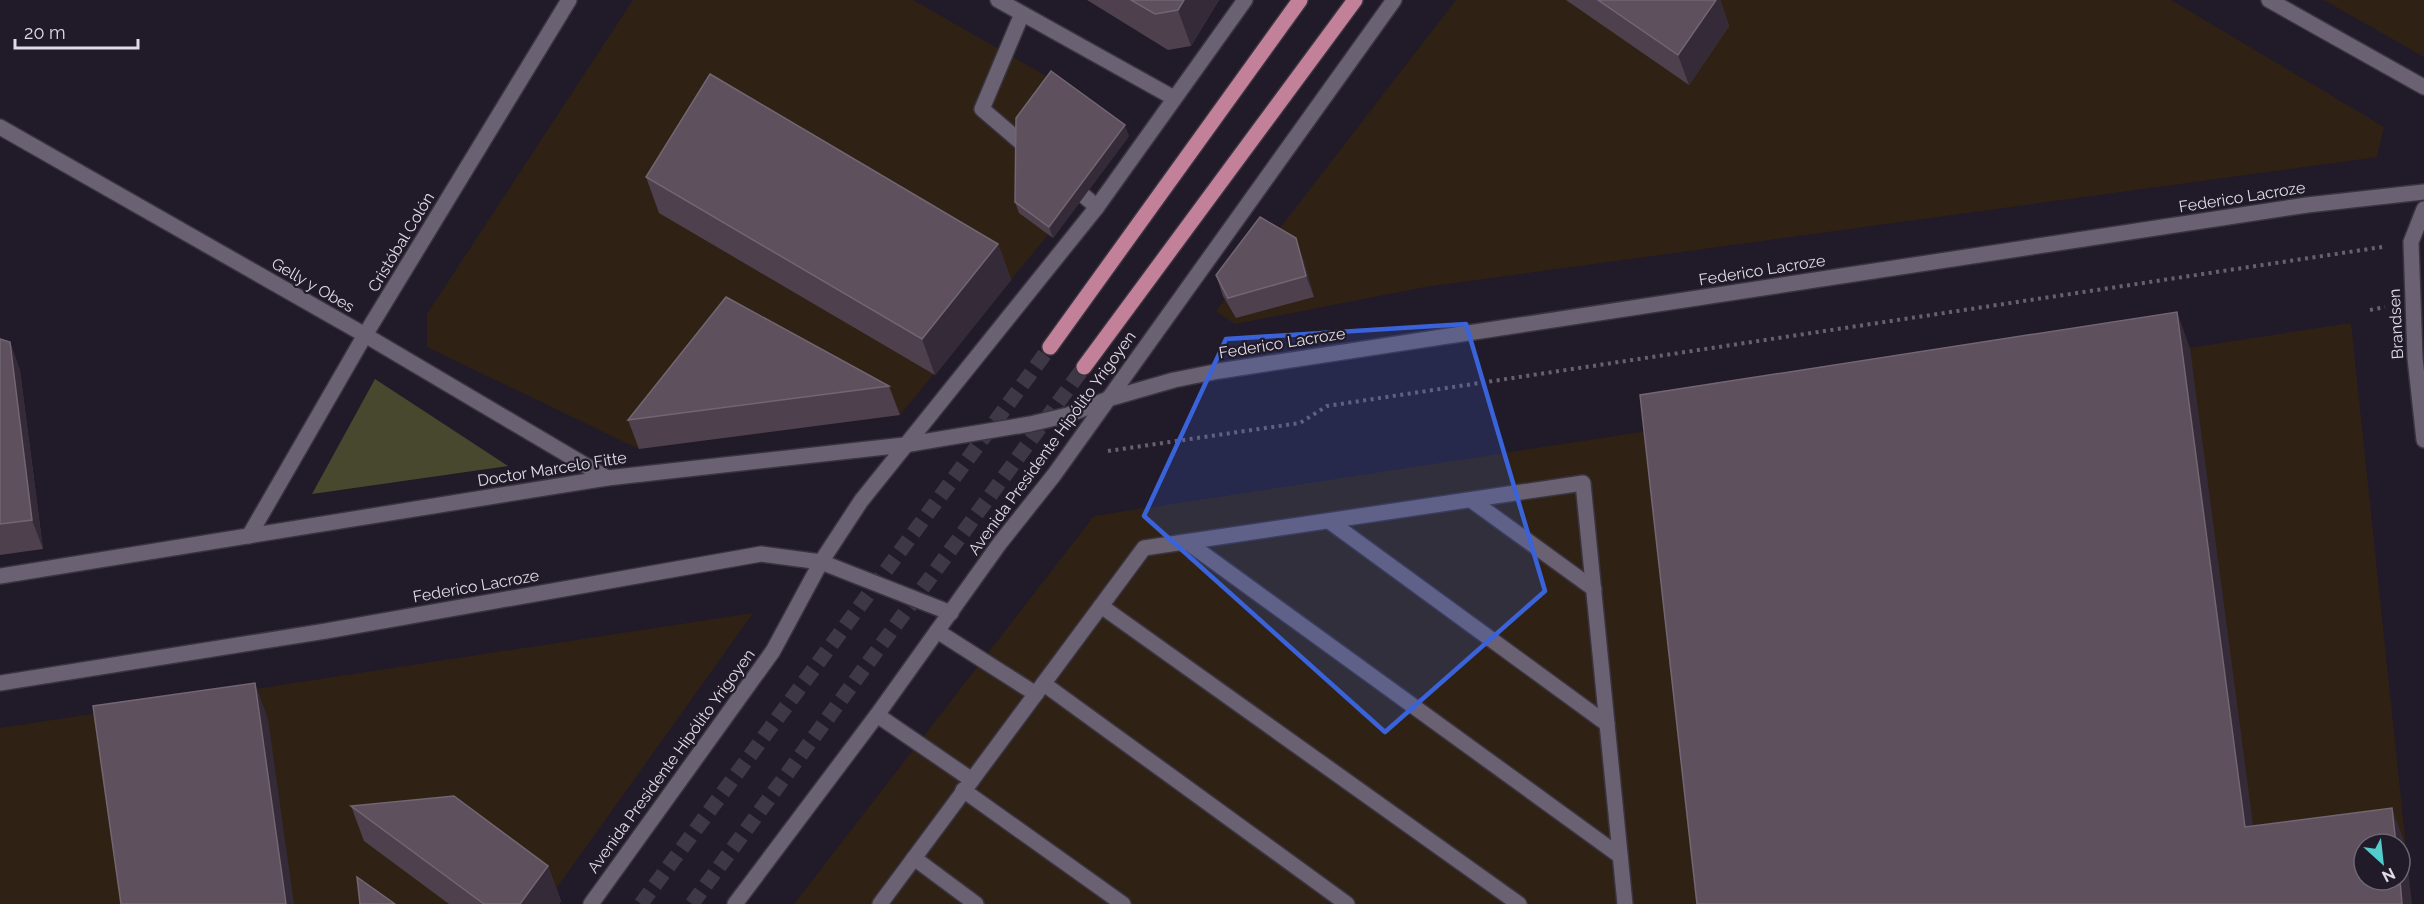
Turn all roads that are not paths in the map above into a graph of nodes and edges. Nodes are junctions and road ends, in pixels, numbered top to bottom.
1 (569, 0) edge
2 (998, 0) edge
3 (1245, 0) edge
4 (1300, 0) edge
5 (1355, 0) edge
6 (1394, 0) edge
7 (2269, 0) edge
8 (1022, 14) junction
9 (2424, 87) edge
10 (1174, 98) junction
11 (0, 127) edge
12 (1044, 162) edge
13 (1062, 177) edge
14 (2424, 192) edge
15 (1097, 207) junction
16 (2424, 209) edge
17 (365, 335) junction
18 (1050, 347) tunnel mouth
19 (2420, 358) edge
20 (1084, 367) tunnel mouth
21 (1108, 399) junction
22 (2424, 440) edge
23 (904, 445) junction
24 (607, 478) junction
25 (1471, 500) junction
26 (1329, 522) junction
27 (249, 536) junction
28 (1187, 542) junction
29 (821, 562) junction
30 (0, 576) edge
31 (1594, 589) junction
32 (1101, 606) junction
33 (951, 613) junction
34 (937, 631) junction
35 (0, 683) edge
36 (1040, 689) junction
37 (877, 715) junction
38 (1607, 724) junction
39 (967, 785) junction
40 (1620, 856) junction
41 (914, 858) junction
42 (591, 904) edge
43 (735, 904) edge
44 (880, 904) edge
45 (976, 904) edge
46 (1123, 904) edge
47 (1347, 904) edge
48 (1519, 904) edge
49 (1625, 904) edge

1 - 17 street, Cristóbal Colón
2 - 8 street
3 - 10 street, Avenida Presidente Hipólito Yrigoyen
4 - 18 main road
5 - 20 main road, Avenida Presidente Hipólito Yrigoyen
6 - 21 street, Avenida Presidente Hipólito Yrigoyen
7 - 9 street
8 - 10 street
8 - 12 street
10 - 15 street, Avenida Presidente Hipólito Yrigoyen
11 - 17 street, Gelly y Obes
13 - 15 street
14 - 21 street, Federico Lacroze
15 - 23 street, Avenida Presidente Hipólito Yrigoyen
16 - 19 street, Brandsen
17 - 24 street, Gelly y Obes
17 - 27 street, Cristóbal Colón
19 - 22 street, Brandsen
21 - 23 street, Doctor Marcelo Fitte
21 - 33 street, Avenida Presidente Hipólito Yrigoyen
23 - 24 street, Doctor Marcelo Fitte
23 - 29 street, Avenida Presidente Hipólito Yrigoyen
24 - 27 street, Doctor Marcelo Fitte
25 - 26 street
25 - 31 street
25 - 31 street
26 - 28 street
26 - 38 street
27 - 30 street, Doctor Marcelo Fitte
28 - 32 street
28 - 40 street
29 - 33 street, Federico Lacroze
29 - 35 street, Federico Lacroze
29 - 42 street, Avenida Presidente Hipólito Yrigoyen
31 - 38 street
32 - 36 street
32 - 48 street
33 - 34 street, Avenida Presidente Hipólito Yrigoyen
34 - 36 street
34 - 37 street, Avenida Presidente Hipólito Yrigoyen
36 - 39 street
36 - 47 street
37 - 39 street
37 - 43 street, Avenida Presidente Hipólito Yrigoyen
38 - 40 street
39 - 41 street
39 - 46 street
40 - 49 street
41 - 44 street
41 - 45 street

